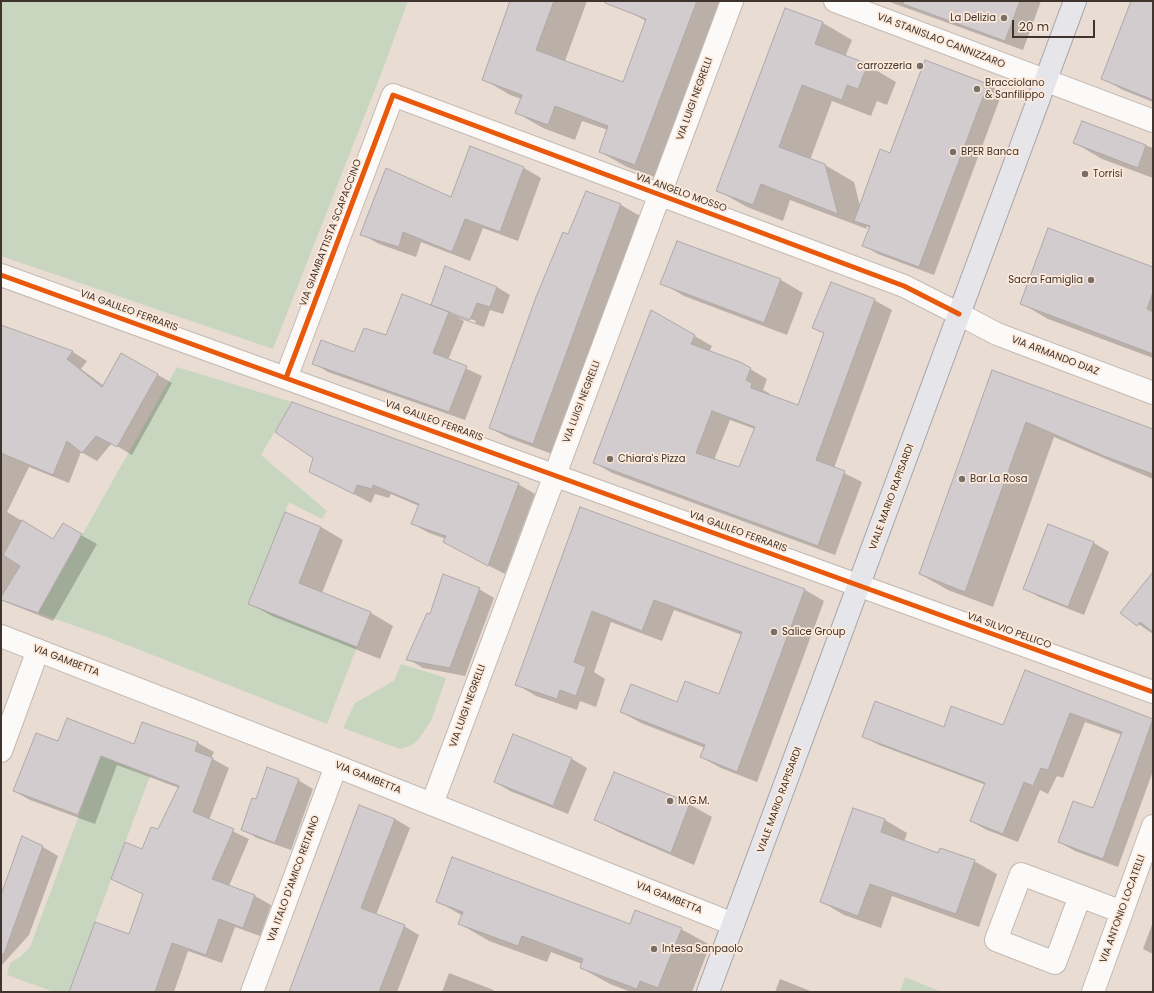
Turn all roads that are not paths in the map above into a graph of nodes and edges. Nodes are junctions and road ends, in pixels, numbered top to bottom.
1 (732, 1) edge
2 (835, 1) edge
3 (1075, 1) edge
4 (1046, 81) junction
5 (393, 95) joint
6 (1153, 121) edge
7 (660, 194) junction
8 (1, 275) edge
9 (959, 314) junction
10 (286, 378) junction
11 (1153, 393) edge
12 (555, 475) junction
13 (859, 586) junction
14 (1, 636) edge
15 (38, 650) junction
16 (1153, 692) edge
17 (1, 751) edge
18 (336, 766) junction
19 (432, 804) junction
20 (1153, 826) edge
21 (1080, 896) dead end
22 (1122, 912) junction
23 (733, 924) junction
24 (252, 992) edge
25 (708, 992) edge
26 (1093, 992) edge

1 - 7 street, VIA LUIGI NEGRELLI
2 - 4 street, VIA STANISLAO CANNIZZARO
3 - 4 main road, VIALE MARIO RAPISARDI
4 - 6 street, VIA STANISLAO CANNIZZARO
4 - 9 main road, VIALE MARIO RAPISARDI
5 - 7 street, VIA ANGELO MOSSO
5 - 10 street, VIA GIAMBATTISTA SCAPACCINO
7 - 9 street, VIA ANGELO MOSSO
7 - 12 street, VIA LUIGI NEGRELLI
8 - 10 street, VIA GALILEO FERRARIS
9 - 11 street, VIA ARMANDO DIAZ
9 - 13 main road, VIALE MARIO RAPISARDI
10 - 12 street, VIA GALILEO FERRARIS
12 - 13 street, VIA GALILEO FERRARIS
12 - 19 street, VIA LUIGI NEGRELLI
13 - 16 street, VIA SILVIO PELLICO
13 - 23 main road, VIALE MARIO RAPISARDI
14 - 15 street, VIA GAMBETTA
15 - 17 street
15 - 18 street, VIA GAMBETTA
18 - 19 street, VIA GAMBETTA
18 - 24 street, VIA ITALO D'AMICO REITANO
19 - 23 street, VIA GAMBETTA
20 - 22 street, VIA ANTONIO LOCATELLI
21 - 22 street
22 - 26 street, VIA ANTONIO LOCATELLI
23 - 25 main road, VIALE MARIO RAPISARDI

